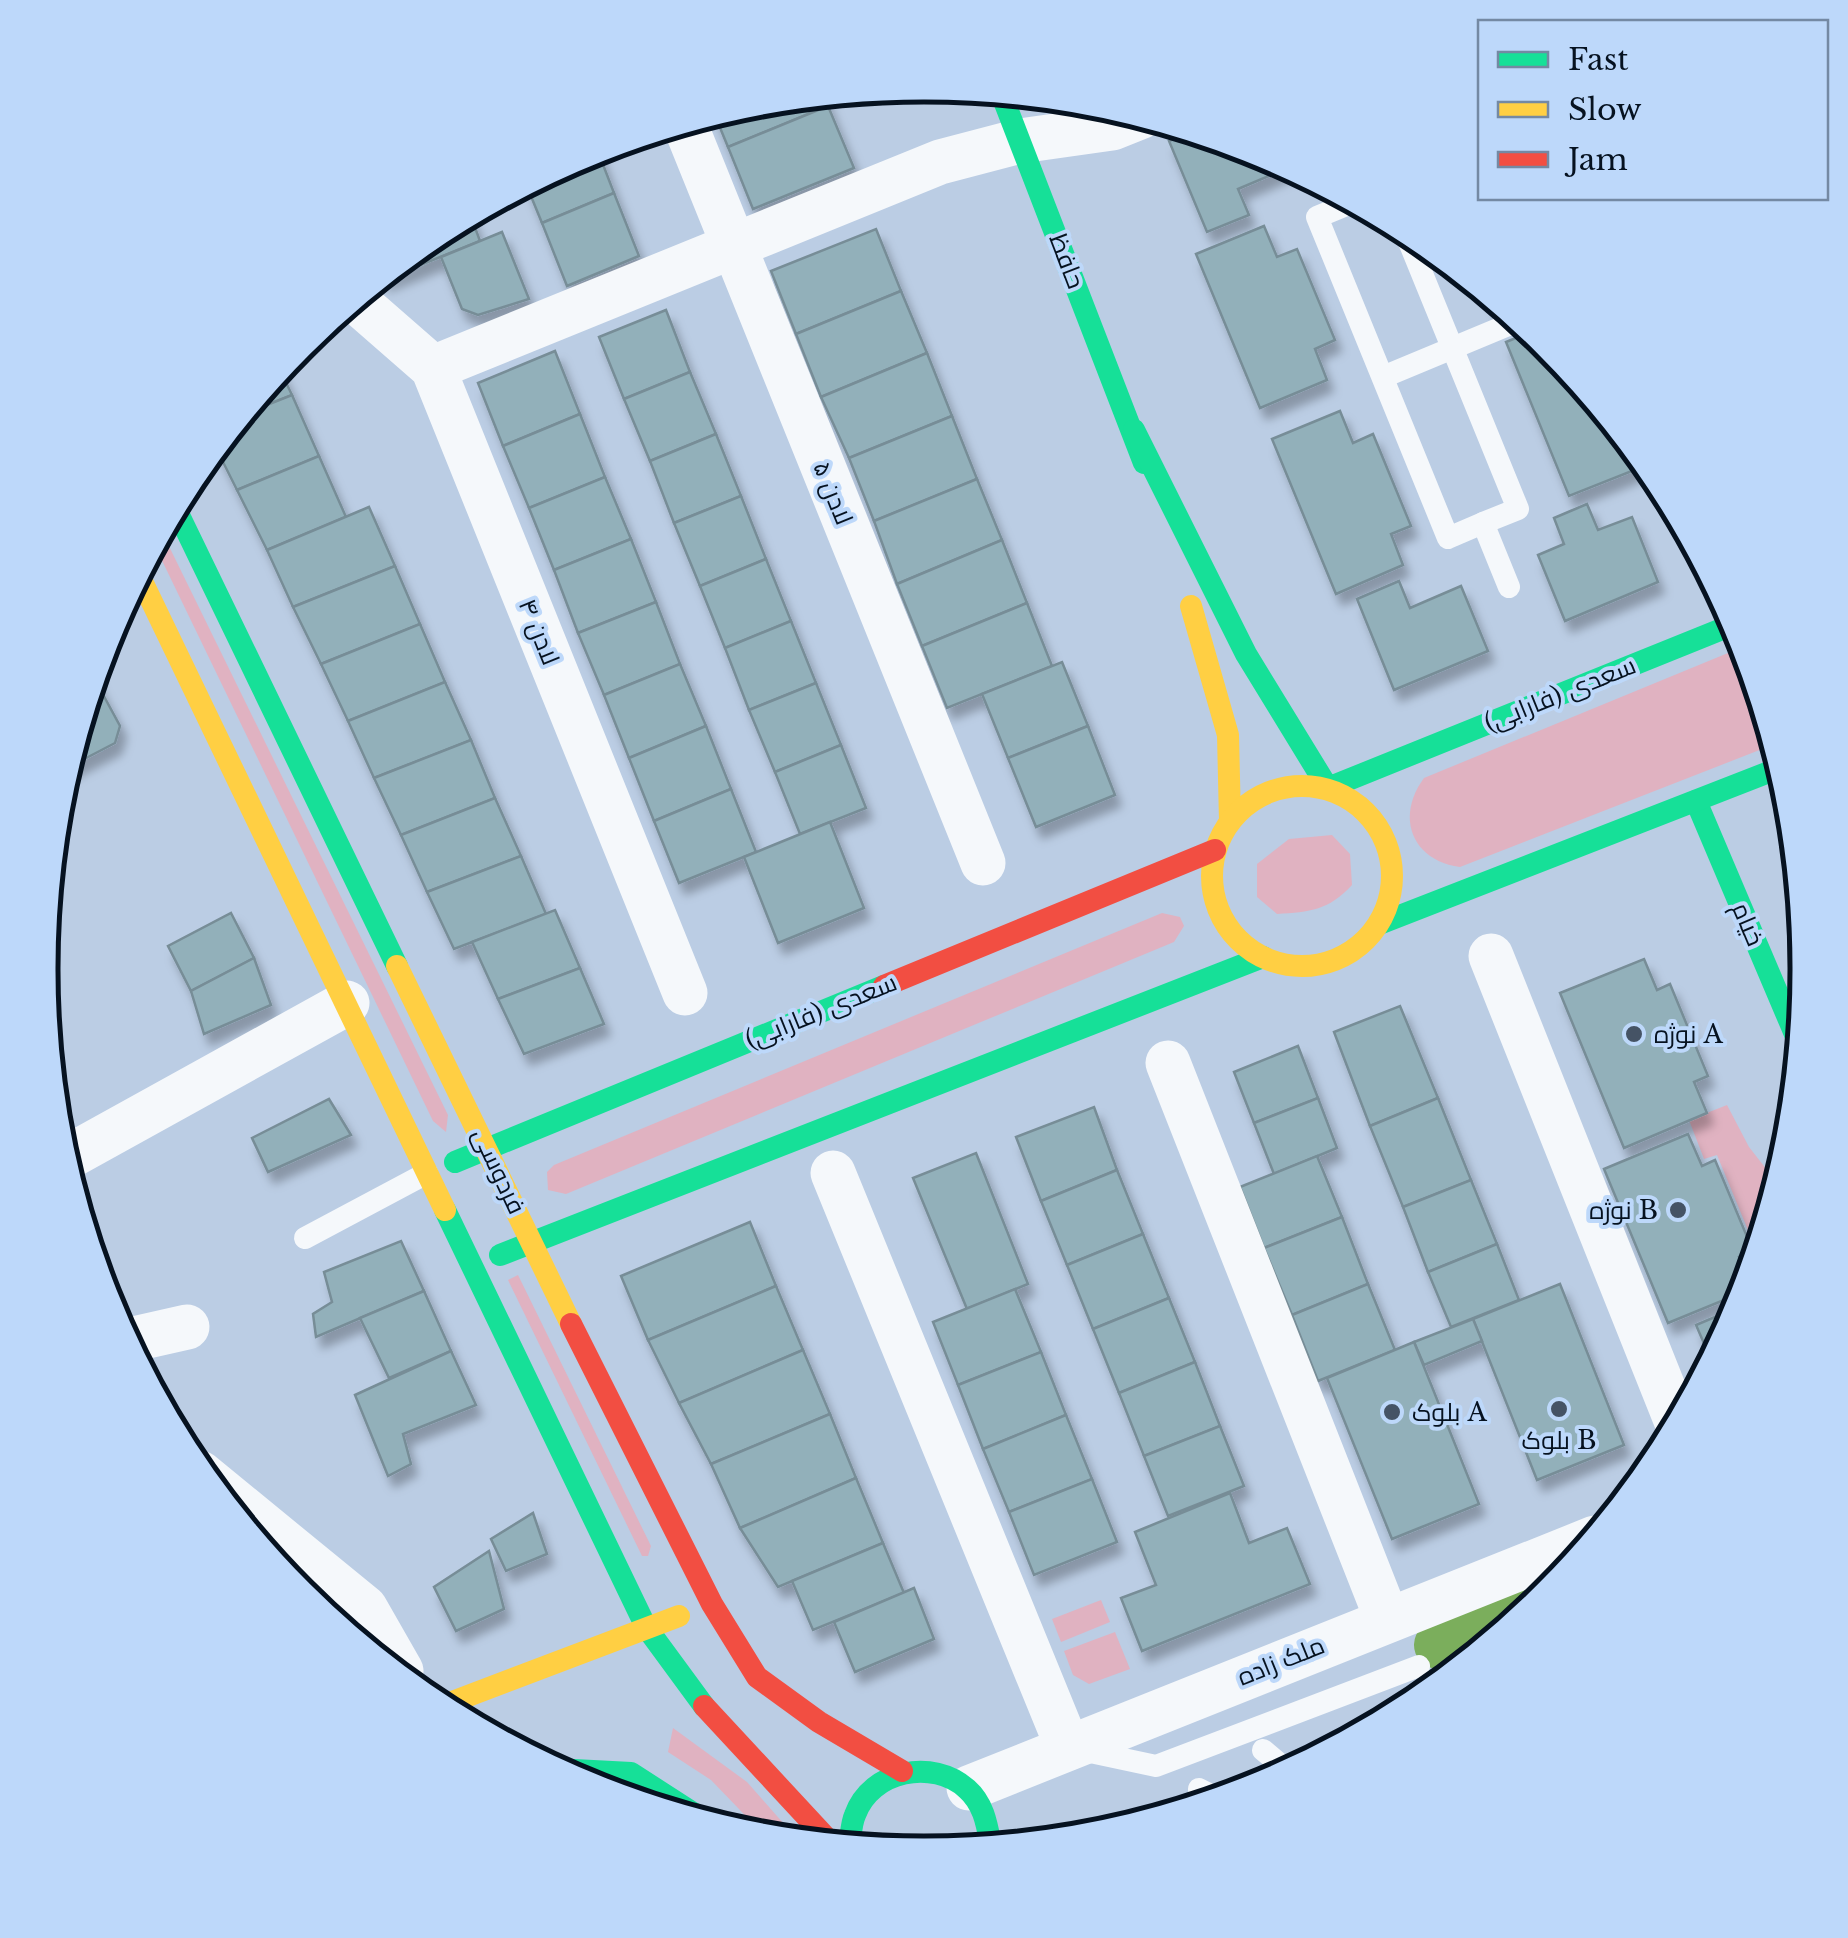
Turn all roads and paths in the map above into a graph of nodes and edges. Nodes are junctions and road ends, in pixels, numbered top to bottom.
1 (1006, 107) edge
2 (1119, 125) edge
3 (689, 135) edge
4 (1020, 141) junction
5 (1337, 208) edge
6 (734, 246) junction
7 (1415, 256) edge
8 (365, 308) edge
9 (1504, 326) edge
10 (1452, 348) junction
11 (433, 368) junction
12 (1383, 377) junction
13 (1134, 430) junction
14 (183, 522) edge
15 (1484, 523) junction
16 (1510, 587) dead end
17 (146, 589) edge
18 (1721, 629) edge
19 (1768, 773) edge
20 (1328, 788) junction
21 (1696, 801) junction
22 (1230, 821) junction
23 (1216, 850) junction
24 (982, 863) dead end
25 (1379, 924) junction
26 (1491, 956) dead end
27 (1263, 958) junction
28 (685, 994) dead end
29 (347, 1003) junction
30 (1789, 1020) edge
31 (1168, 1063) dead end
32 (489, 1148) junction
33 (77, 1152) edge
34 (427, 1173) junction
35 (833, 1173) dead end
36 (305, 1238) dead end
37 (533, 1242) junction
38 (469, 1267) junction
39 (186, 1328) dead end
40 (140, 1338) edge
41 (1671, 1407) edge
42 (257, 1520) edge
43 (1567, 1549) edge
44 (712, 1604) junction
45 (1387, 1619) junction
46 (646, 1627) junction
47 (389, 1649) edge
48 (1419, 1666) dead end
49 (459, 1699) edge
50 (1068, 1748) junction
51 (1263, 1750) dead end
52 (1275, 1761) edge
53 (597, 1772) edge
54 (902, 1772) junction
55 (969, 1788) junction
56 (665, 1796) edge
57 (818, 1829) edge
58 (850, 1832) edge
59 (988, 1833) edge

1 - 4 street, حافظ
2 - 4 street
3 - 6 street, لادن ۵
4 - 6 street
4 - 13 street, حافظ
5 - 12 lane
6 - 11 street
6 - 24 street, لادن ۵
7 - 10 lane
8 - 11 street, لادن ۴
9 - 10 lane
10 - 12 lane
10 - 15 lane
11 - 28 street, لادن ۴
12 - 15 lane
13 - 20 street
13 - 22 street
14 - 32 street, فردوسی
15 - 16 lane
17 - 29 street
18 - 20 street, سعدی (فارابی)
19 - 21 street
20 - 22 street
20 - 25 street
21 - 25 street
21 - 30 street, خیام
22 - 23 street
23 - 27 street
23 - 32 street, سعدی (فارابی)
25 - 27 street
26 - 41 street
27 - 37 street
29 - 33 street
29 - 34 street
31 - 45 street
32 - 34 street, سعدی (فارابی)
32 - 37 street, فردوسی
34 - 36 lane
34 - 38 street
35 - 50 street
37 - 38 street
37 - 44 street, فردوسی
38 - 46 street
39 - 40 street
42 - 47 street
43 - 45 street, ملک زاده
44 - 46 street
44 - 54 street, فردوسی
45 - 50 street, ملک زاده
46 - 49 street
46 - 57 street
48 - 50 lane
50 - 55 street, ملک زاده
51 - 52 lane
53 - 56 street
54 - 55 street
54 - 58 street
55 - 59 street

